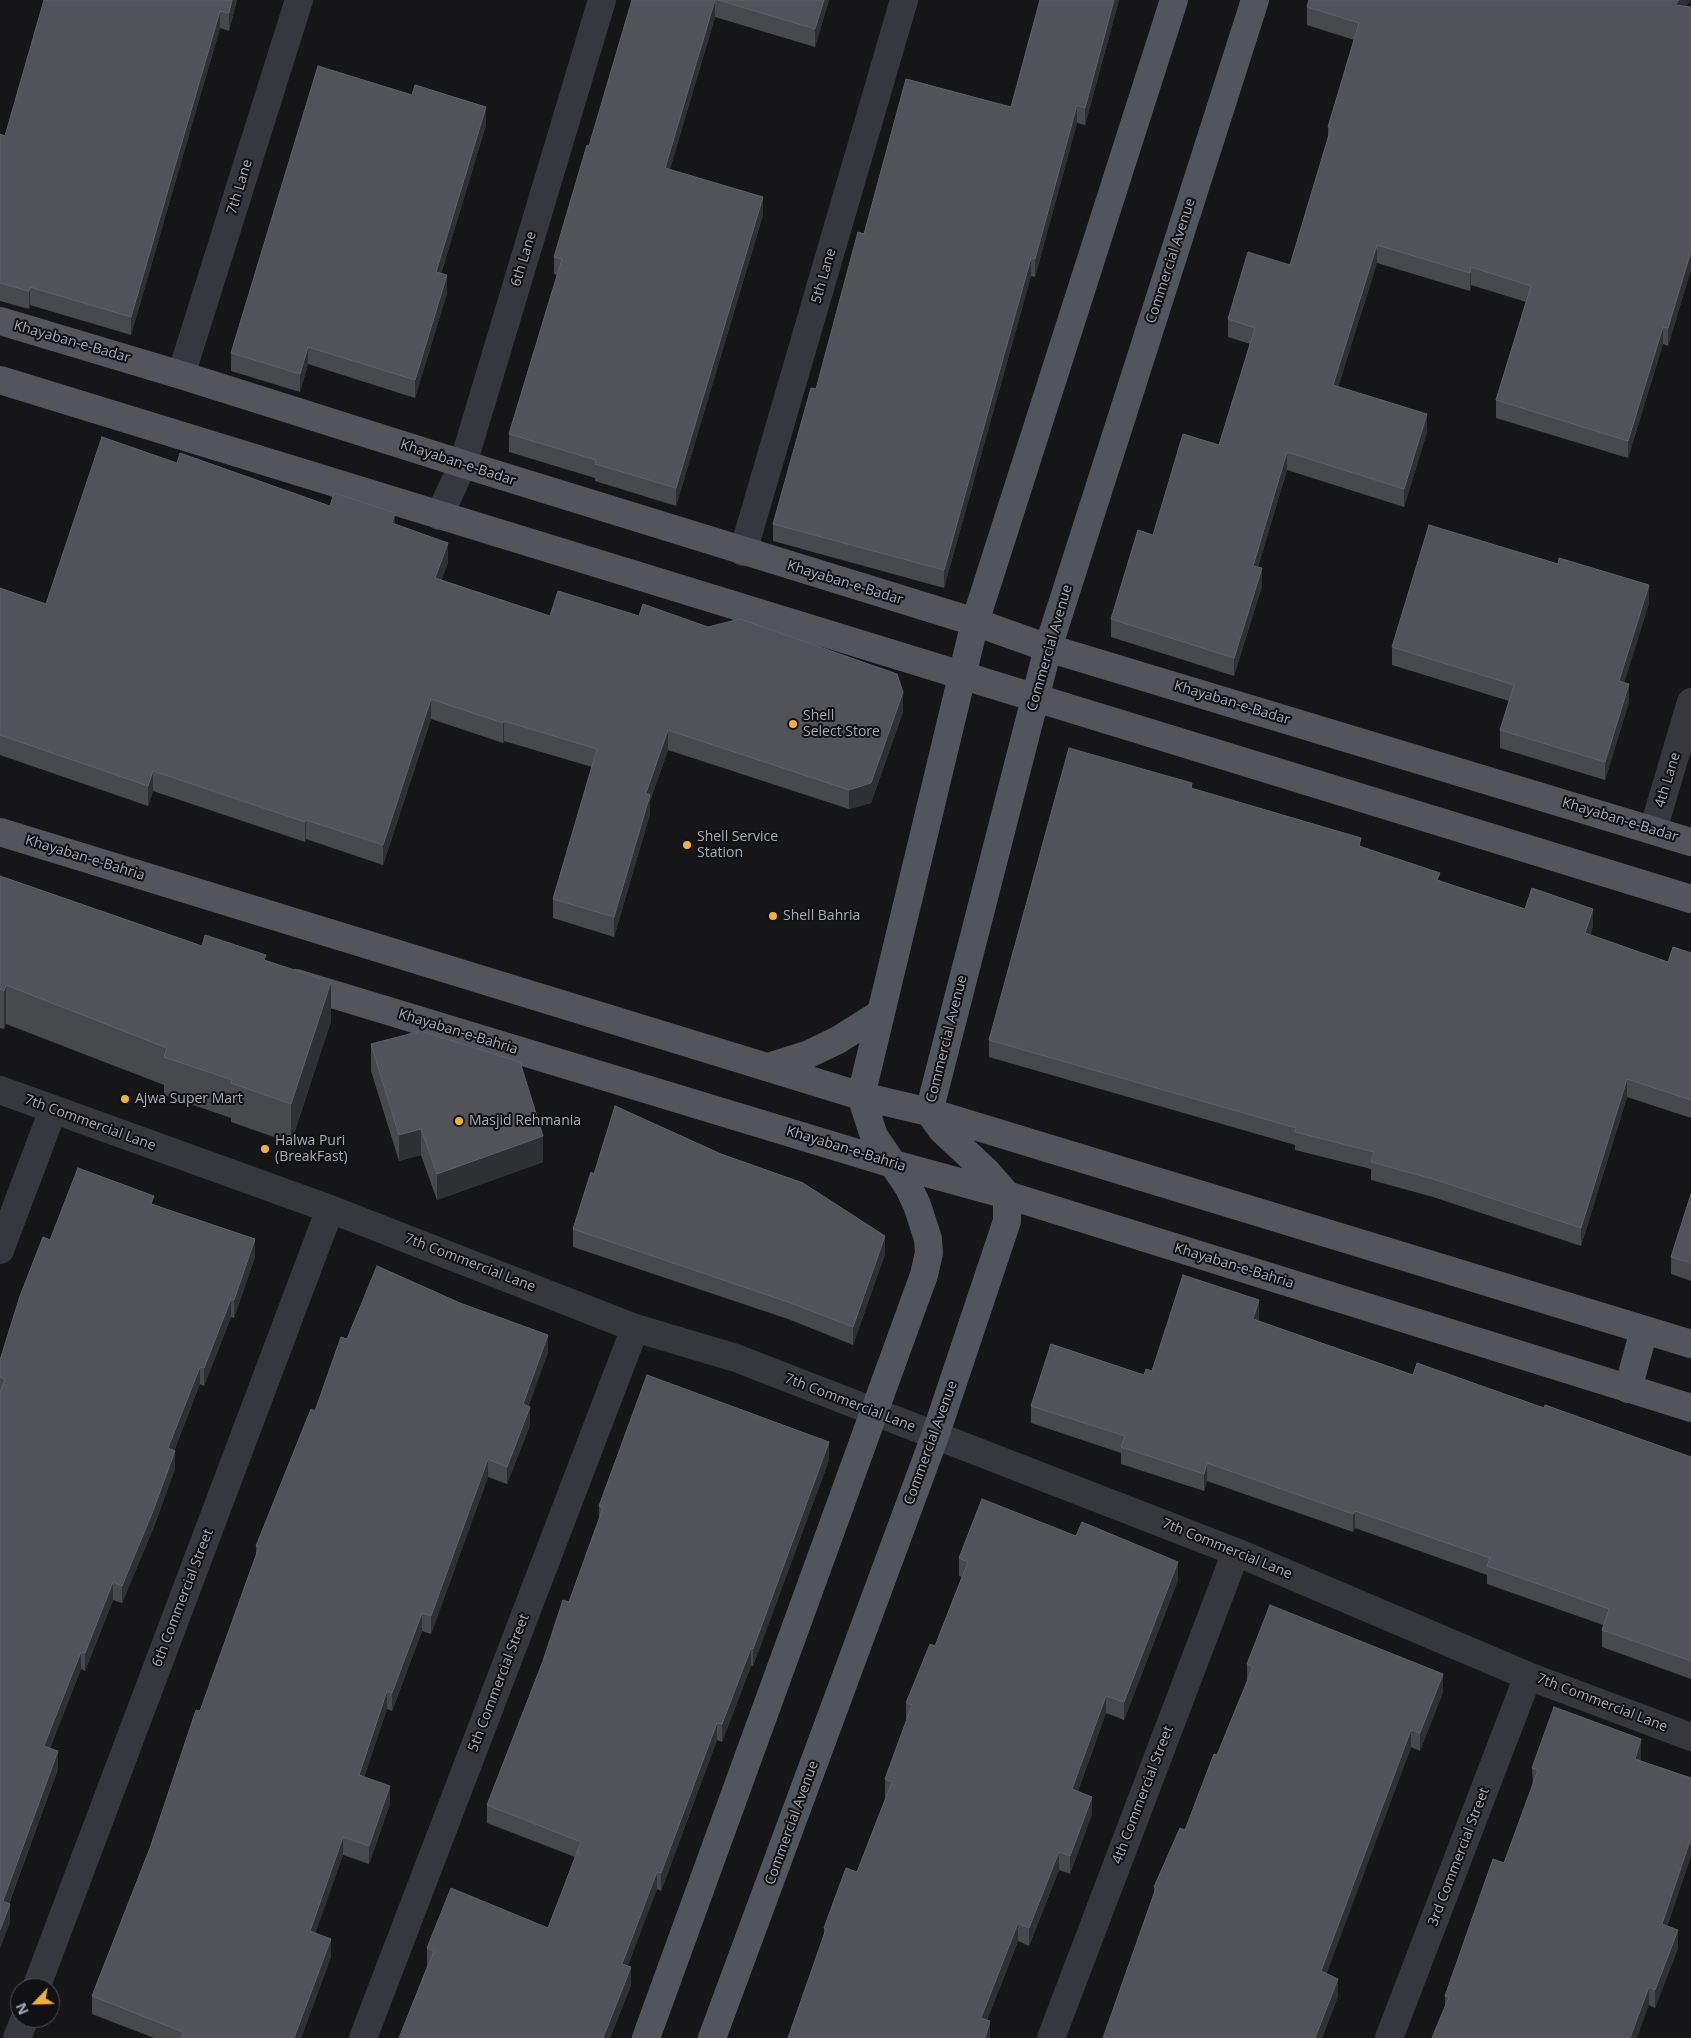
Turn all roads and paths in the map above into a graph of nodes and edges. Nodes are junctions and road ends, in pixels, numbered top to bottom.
1 (299, 0) edge
2 (602, 0) edge
3 (904, 0) edge
4 (1174, 0) edge
5 (1255, 0) edge
6 (0, 321) edge
7 (182, 374) junction
8 (0, 380) edge
9 (463, 464) junction
10 (439, 516) junction
11 (743, 552) junction
12 (976, 622) junction
13 (1048, 648) junction
14 (962, 677) junction
15 (1034, 699) junction
16 (1691, 702) edge
17 (1653, 830) junction
18 (0, 832) edge
19 (1691, 842) edge
20 (1691, 899) edge
21 (268, 975) edge
22 (881, 1013) junction
23 (768, 1067) junction
24 (0, 1090) edge
25 (861, 1096) junction
26 (53, 1110) junction
27 (929, 1112) junction
28 (890, 1163) junction
29 (1007, 1195) junction
30 (330, 1209) junction
31 (0, 1250) edge
32 (635, 1328) junction
33 (1644, 1330) junction
34 (1691, 1344) edge
35 (1628, 1389) junction
36 (1691, 1408) edge
37 (875, 1413) junction
38 (935, 1436) junction
39 (1236, 1552) junction
40 (1528, 1676) junction
41 (1691, 1737) edge
42 (40, 1978) edge
43 (363, 2038) edge
44 (646, 2038) edge
45 (712, 2038) edge
46 (1051, 2038) edge
47 (1389, 2038) edge

1 - 7 street, 7th Lane
2 - 9 street, 6th Lane
3 - 11 street, 5th Lane
4 - 12 main road
5 - 13 main road, Commercial Avenue
6 - 7 main road, Khayaban-e-Badar
7 - 9 main road, Khayaban-e-Badar
8 - 10 main road
9 - 10 street, 6th Lane
9 - 11 main road, Khayaban-e-Badar
10 - 14 main road
11 - 12 main road, Khayaban-e-Badar
12 - 13 main road, Khayaban-e-Badar
12 - 14 main road
13 - 15 main road, Commercial Avenue
13 - 17 main road, Khayaban-e-Badar
14 - 15 main road
14 - 22 main road
15 - 20 main road
15 - 27 main road, Commercial Avenue
16 - 17 street, 4th Lane
17 - 19 main road, Khayaban-e-Badar
18 - 23 main road, Khayaban-e-Bahria
21 - 28 main road, Khayaban-e-Bahria
22 - 23 main road
22 - 25 main road
23 - 25 main road, Khayaban-e-Bahria
24 - 26 street, 7th Commercial Lane
25 - 27 main road, Khayaban-e-Bahria
25 - 28 main road
26 - 30 street, 7th Commercial Lane
26 - 31 street
27 - 29 main road, Commercial Avenue
27 - 33 main road, Khayaban-e-Bahria
28 - 29 main road, Khayaban-e-Bahria
28 - 37 main road
29 - 35 main road, Khayaban-e-Bahria
29 - 38 main road, Commercial Avenue
30 - 32 street, 7th Commercial Lane
30 - 42 street, 6th Commercial Street
32 - 37 street, 7th Commercial Lane
32 - 43 street, 5th Commercial Street
33 - 34 main road, Khayaban-e-Bahria
33 - 35 main road
35 - 36 main road, Khayaban-e-Bahria
37 - 38 street, 7th Commercial Lane
37 - 44 main road
38 - 39 street, 7th Commercial Lane
38 - 45 main road, Commercial Avenue
39 - 40 street, 7th Commercial Lane
39 - 46 street, 4th Commercial Street
40 - 41 street, 7th Commercial Lane
40 - 47 street, 3rd Commercial Street

